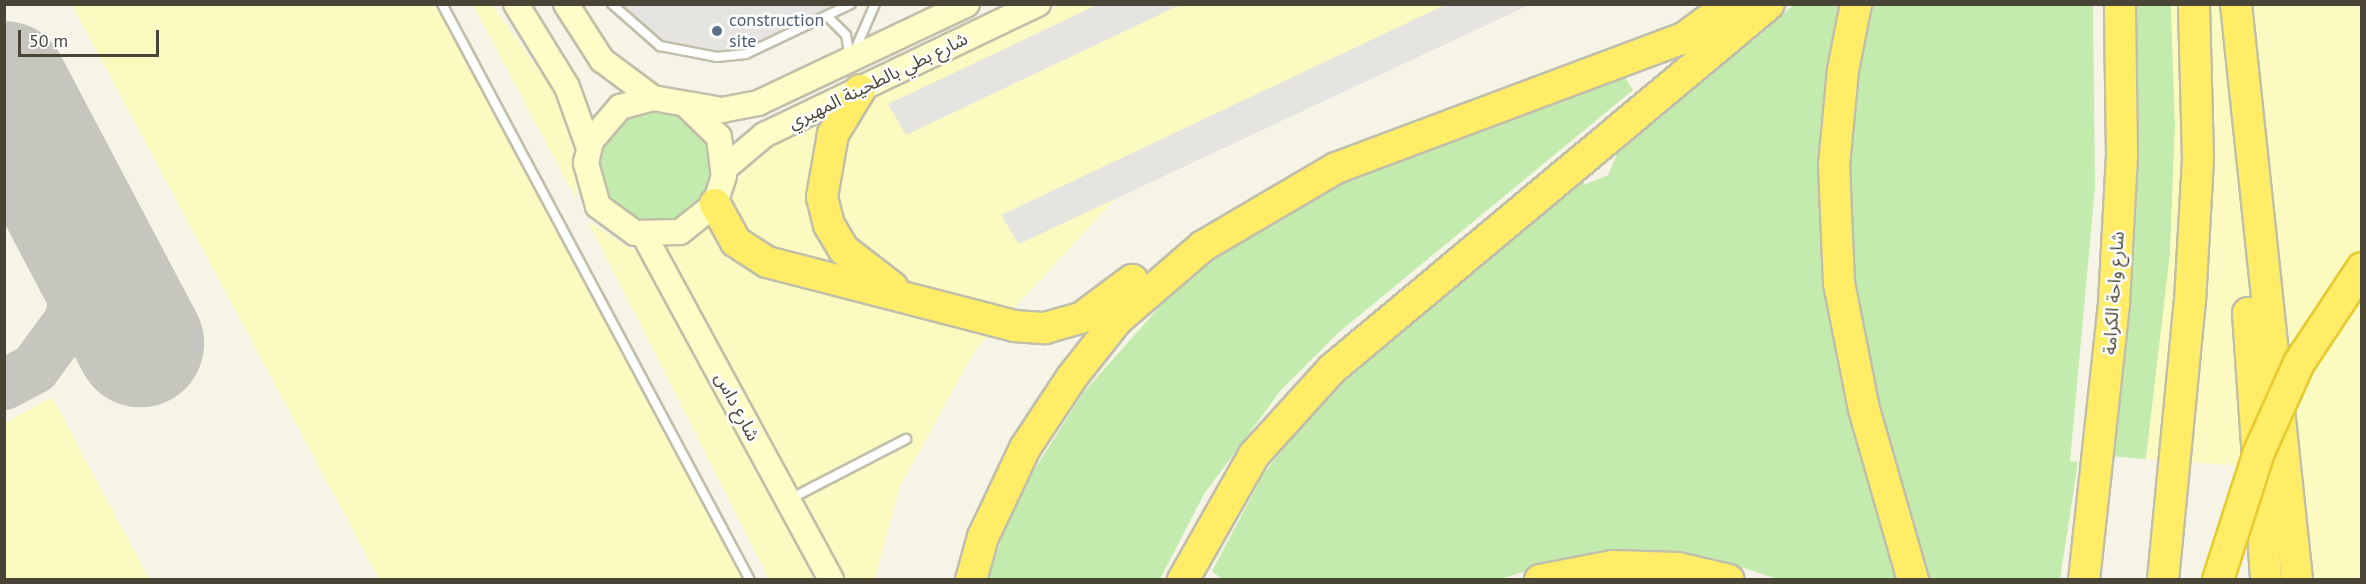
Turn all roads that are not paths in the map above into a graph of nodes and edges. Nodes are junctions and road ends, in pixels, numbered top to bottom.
1 (442, 4) edge
2 (516, 4) edge
3 (566, 4) edge
4 (612, 4) edge
5 (851, 4) edge
6 (875, 4) edge
7 (967, 4) edge
8 (1038, 4) edge
9 (1730, 4) edge
10 (1769, 4) edge
11 (1856, 4) edge
12 (2120, 4) edge
13 (2194, 4) edge
14 (2236, 4) edge
15 (827, 16) junction
16 (849, 62) junction
17 (860, 90) junction
18 (653, 99) junction
19 (687, 105) junction
20 (1434, 130) junction
21 (590, 148) junction
22 (725, 168) junction
23 (715, 204) junction
24 (2256, 207) junction
25 (644, 235) junction
26 (2361, 268) edge
27 (912, 300) junction
28 (906, 439) dead end
29 (788, 500) junction
30 (750, 579) edge
31 (831, 579) edge
32 (971, 579) edge
33 (1184, 579) edge
34 (1540, 579) edge
35 (1729, 579) edge
36 (1913, 579) edge
37 (2084, 579) edge
38 (2163, 579) edge
39 (2218, 579) edge
40 (2266, 579) edge
41 (2297, 579) edge

1 - 30 lane
2 - 21 street
3 - 18 street
4 - 15 lane
5 - 15 lane
6 - 16 lane
7 - 16 street, شارع بطي بالطحينة المهيري
8 - 17 street, شارع بطي بالطحينة المهيري
9 - 20 highway
10 - 33 highway
11 - 36 highway
12 - 37 highway, شارع واحة الكرامة
13 - 38 highway
14 - 24 highway
15 - 16 lane
16 - 19 street, شارع بطي بالطحينة المهيري
17 - 22 street, شارع بطي بالطحينة المهيري
17 - 27 highway
18 - 19 street
18 - 21 street
19 - 22 street
20 - 27 highway
20 - 32 highway
21 - 25 street
22 - 23 street
23 - 25 street
23 - 27 highway
24 - 40 highway
24 - 41 highway
25 - 29 street, شارع داس
26 - 39 highway, bridge
28 - 29 lane
29 - 31 street, شارع داس
34 - 35 highway

